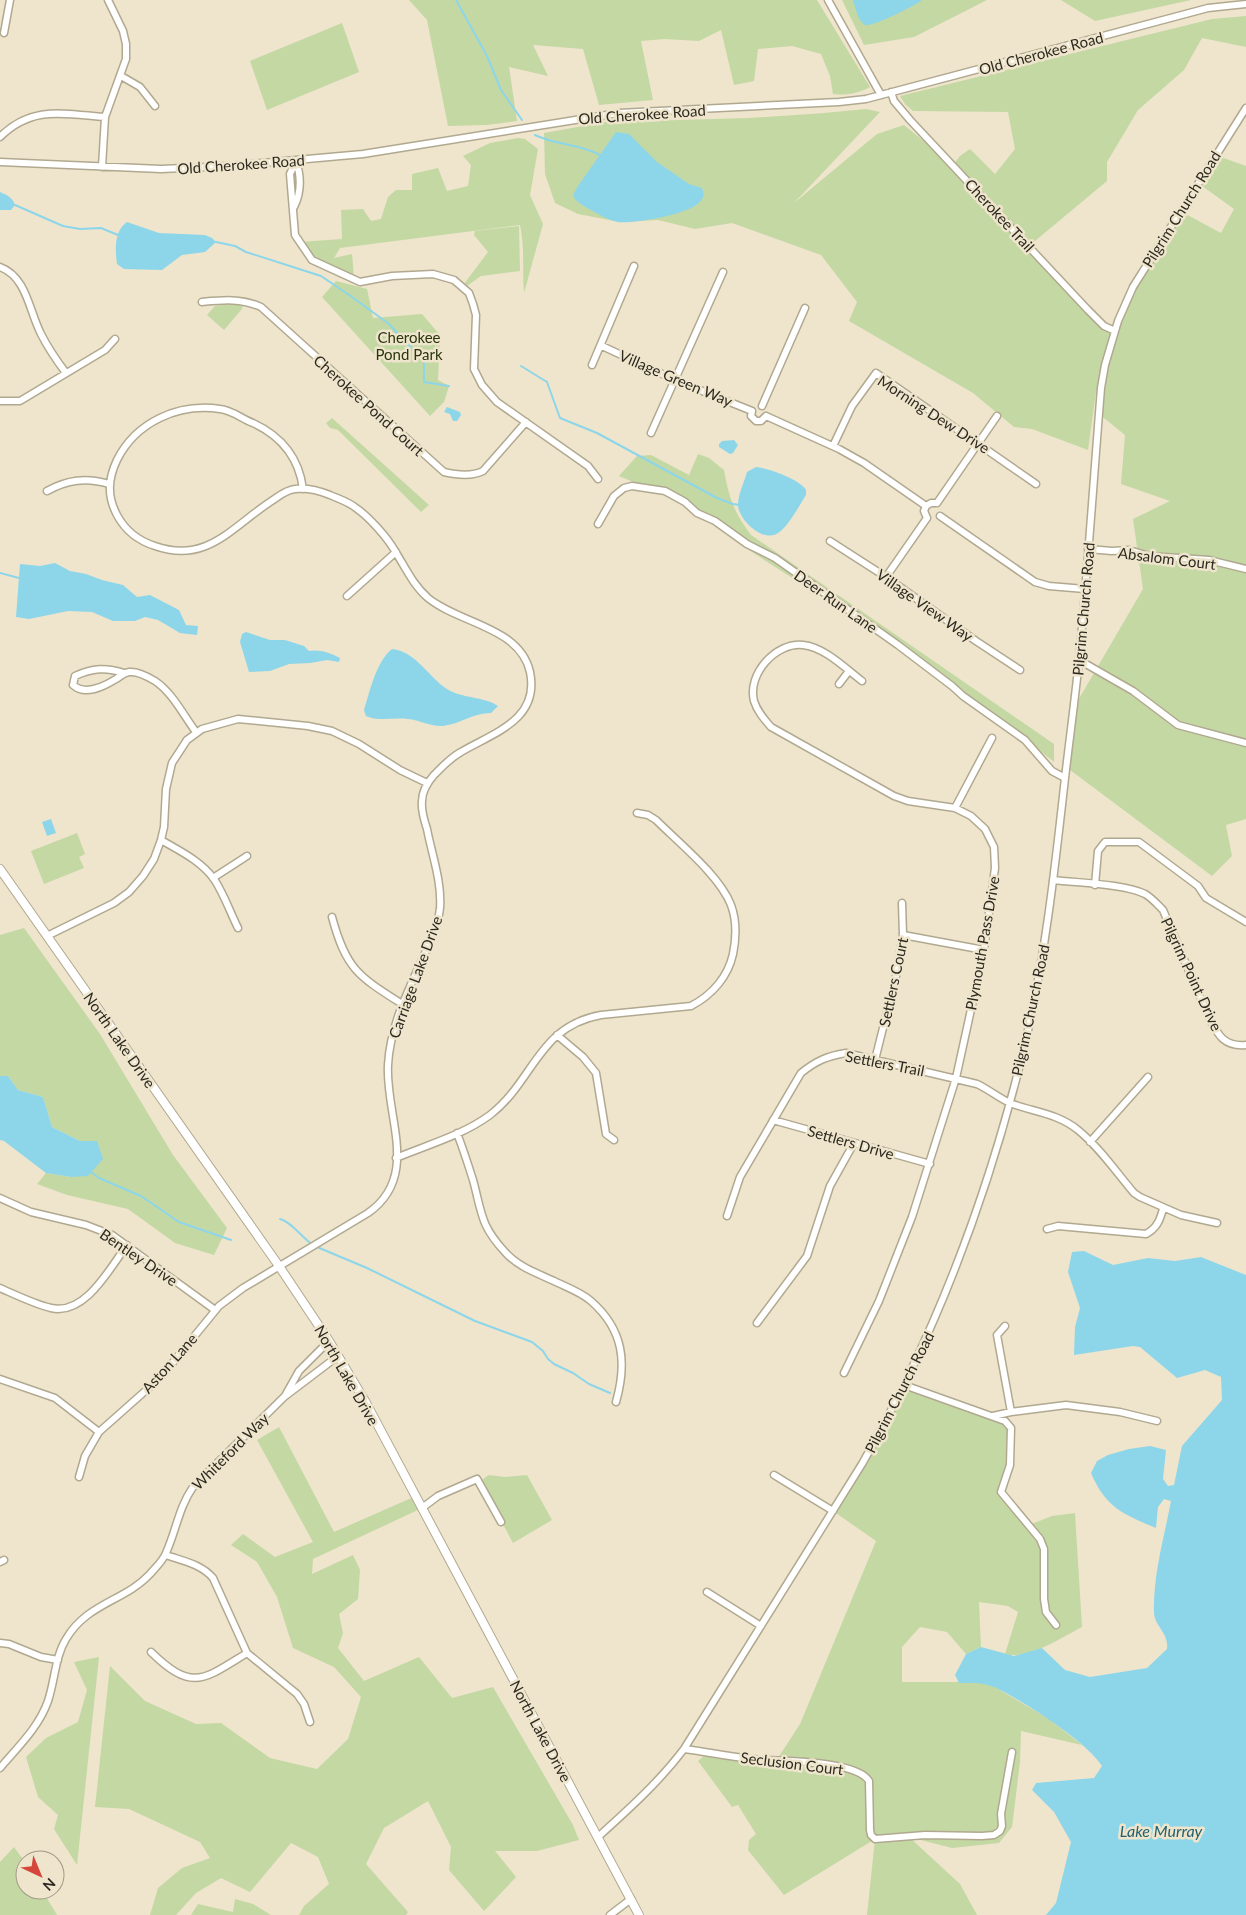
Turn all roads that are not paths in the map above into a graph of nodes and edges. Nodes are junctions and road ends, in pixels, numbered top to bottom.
1 (10, 0) edge
2 (108, 0) edge
3 (828, 0) edge
4 (1246, 4) edge
5 (4, 33) dead end
6 (121, 76) junction
7 (891, 92) junction
8 (881, 95) junction
9 (155, 106) dead end
10 (1246, 108) edge
11 (105, 117) junction
12 (0, 136) edge
13 (296, 161) junction
14 (0, 162) edge
15 (102, 167) junction
16 (634, 266) dead end
17 (0, 267) edge
18 (722, 272) dead end
19 (202, 302) dead end
20 (805, 308) dead end
21 (1114, 331) junction
22 (115, 339) dead end
23 (602, 346) junction
24 (592, 365) dead end
25 (66, 373) junction
26 (676, 380) junction
27 (0, 402) edge
28 (762, 406) junction
29 (752, 410) junction
30 (766, 416) junction
31 (997, 416) dead end
32 (526, 422) junction
33 (651, 433) dead end
34 (979, 443) junction
35 (833, 446) junction
36 (598, 479) dead end
37 (108, 484) junction
38 (1036, 484) dead end
39 (303, 488) junction
40 (47, 491) dead end
41 (937, 503) junction
42 (926, 506) junction
43 (940, 516) junction
44 (927, 518) junction
45 (598, 524) dead end
46 (830, 541) dead end
47 (1088, 549) junction
48 (396, 552) junction
49 (1246, 569) edge
50 (886, 576) junction
51 (1085, 589) junction
52 (347, 596) dead end
53 (1079, 660) junction
54 (1020, 670) dead end
55 (848, 671) junction
56 (124, 673) junction
57 (862, 681) dead end
58 (839, 684) dead end
59 (196, 732) junction
60 (992, 738) dead end
61 (1246, 742) edge
62 (1065, 778) junction
63 (426, 783) junction
64 (955, 808) junction
65 (637, 813) dead end
66 (161, 840) junction
67 (247, 856) dead end
68 (0, 869) edge
69 (213, 878) junction
70 (1054, 880) junction
71 (1095, 885) junction
72 (902, 903) dead end
73 (332, 917) dead end
74 (1246, 922) edge
75 (238, 928) dead end
76 (904, 935) junction
77 (47, 936) junction
78 (984, 950) junction
79 (402, 1004) junction
80 (557, 1035) junction
81 (1246, 1045) edge
82 (875, 1060) junction
83 (1148, 1077) dead end
84 (956, 1078) junction
85 (1010, 1103) junction
86 (773, 1120) junction
87 (457, 1133) junction
88 (614, 1140) dead end
89 (1090, 1142) junction
90 (854, 1143) junction
91 (396, 1158) junction
92 (930, 1164) junction
93 (0, 1198) edge
94 (1163, 1209) junction
95 (727, 1216) dead end
96 (1217, 1223) dead end
97 (1047, 1229) dead end
98 (127, 1245) junction
99 (280, 1266) junction
100 (0, 1288) edge
101 (215, 1310) junction
102 (757, 1323) dead end
103 (1005, 1326) dead end
104 (329, 1341) junction
105 (338, 1356) junction
106 (844, 1373) dead end
107 (0, 1379) edge
108 (904, 1384) junction
109 (284, 1397) junction
110 (616, 1402) dead end
111 (1011, 1412) junction
112 (992, 1416) junction
113 (1157, 1421) dead end
114 (99, 1432) junction
115 (774, 1476) dead end
116 (79, 1477) dead end
117 (422, 1508) junction
118 (833, 1510) junction
119 (501, 1522) dead end
120 (166, 1555) junction
121 (707, 1592) dead end
122 (1056, 1625) dead end
123 (761, 1626) junction
124 (0, 1643) edge
125 (151, 1652) dead end
126 (247, 1653) junction
127 (58, 1660) junction
128 (310, 1722) dead end
129 (684, 1749) junction
130 (1012, 1752) dead end
131 (0, 1768) edge
132 (598, 1837) junction
133 (631, 1899) junction
134 (610, 1915) edge
135 (639, 1915) edge

1 - 5 street
2 - 6 street
3 - 8 street
4 - 7 street, Old Cherokee Road
6 - 9 street
6 - 11 street
7 - 8 street, Old Cherokee Road
7 - 21 street, Cherokee Trail
8 - 13 street, Old Cherokee Road
10 - 21 street, Pilgrim Church Road
11 - 12 street
11 - 15 street
13 - 15 street, Old Cherokee Road
13 - 32 street
14 - 15 street, Old Cherokee Road
16 - 23 street
17 - 25 street
18 - 26 street
19 - 32 street, Cherokee Pond Court
20 - 28 street
21 - 47 street, Pilgrim Church Road
22 - 25 street
23 - 24 street
23 - 26 street, Village Green Way
25 - 27 street
26 - 29 street, Village Green Way
26 - 33 street
28 - 29 street, Village Green Way
28 - 30 street
29 - 30 street, Village Green Way
30 - 35 street, Village Green Way
31 - 34 street
32 - 36 street
34 - 35 street, Morning Dew Drive
34 - 38 street, Morning Dew Drive
34 - 41 street
35 - 42 street, Village Green Way
37 - 39 street
37 - 39 street
37 - 40 street
39 - 48 street
41 - 42 street
41 - 43 street
42 - 44 street
43 - 44 street
43 - 51 street
44 - 50 street
45 - 62 street, Deer Run Lane
46 - 50 street, Village View Way
47 - 49 street, Absalom Court
47 - 51 street, Pilgrim Church Road
48 - 52 street
48 - 63 street
50 - 54 street, Village View Way
51 - 53 street, Pilgrim Church Road
53 - 61 street
53 - 62 street, Pilgrim Church Road
55 - 57 street, Plymouth Pass Drive
55 - 58 street
55 - 64 street, Plymouth Pass Drive
56 - 56 street
56 - 59 street
59 - 63 street
59 - 66 street
60 - 64 street
62 - 70 street, Pilgrim Church Road
63 - 79 street, Carriage Lake Drive
64 - 78 street, Plymouth Pass Drive
65 - 80 street
66 - 69 street
66 - 77 street
67 - 69 street
68 - 77 main road, North Lake Drive
69 - 75 street
70 - 71 street, Pilgrim Point Drive
70 - 85 street, Pilgrim Church Road
71 - 74 street
71 - 81 street, Pilgrim Point Drive
72 - 76 street, Settlers Court
73 - 79 street
76 - 78 street
76 - 82 street, Settlers Court
77 - 99 main road, North Lake Drive
78 - 84 street, Plymouth Pass Drive
79 - 91 street, Carriage Lake Drive
80 - 87 street
80 - 88 street
82 - 84 street, Settlers Trail
82 - 86 street, Settlers Trail
83 - 89 street
84 - 85 street, Settlers Trail
84 - 92 street, Plymouth Pass Drive
85 - 89 street, Settlers Trail
85 - 108 street, Pilgrim Church Road
86 - 90 street, Settlers Drive
86 - 95 street, Settlers Trail
87 - 91 street
87 - 110 street
89 - 94 street, Settlers Trail
90 - 92 street, Settlers Drive
90 - 102 street
91 - 99 street, Carriage Lake Drive
92 - 106 street, Plymouth Pass Drive
93 - 98 street, Bentley Drive
94 - 96 street, Settlers Trail
94 - 97 street
98 - 100 street
98 - 101 street, Bentley Drive
99 - 101 street, Aston Lane
99 - 104 main road, North Lake Drive
101 - 114 street, Aston Lane
103 - 111 street
104 - 105 main road, North Lake Drive
104 - 109 street, Whiteford Way
105 - 109 street, Whiteford Way
105 - 117 main road, North Lake Drive
107 - 114 street
108 - 112 street
108 - 118 street, Pilgrim Church Road
109 - 120 street, Whiteford Way
111 - 112 street
111 - 113 street
112 - 122 street
114 - 116 street, Aston Lane
115 - 118 street
117 - 119 street
117 - 132 main road, North Lake Drive
118 - 123 street, Pilgrim Church Road
120 - 126 street
120 - 127 street, Whiteford Way
121 - 123 street
123 - 129 street, Pilgrim Church Road
124 - 127 street
125 - 126 street
126 - 128 street
127 - 131 street, Whiteford Way
129 - 130 street, Seclusion Court
129 - 132 street, Pilgrim Church Road
132 - 133 main road, North Lake Drive
133 - 134 street
133 - 135 main road, North Lake Drive

